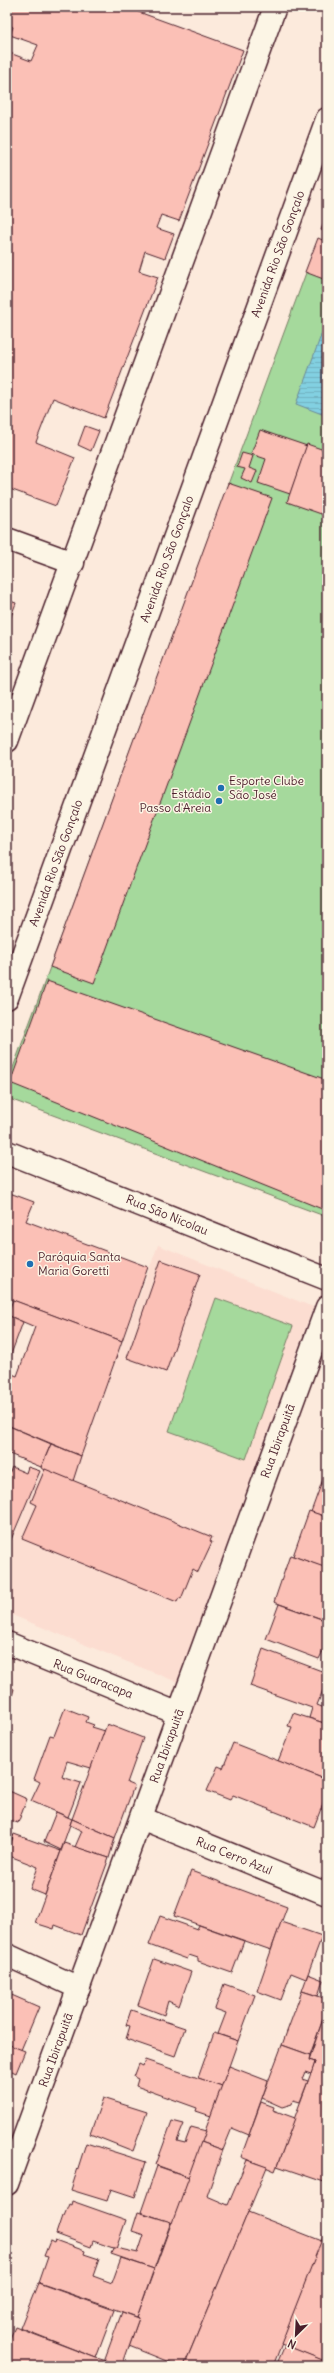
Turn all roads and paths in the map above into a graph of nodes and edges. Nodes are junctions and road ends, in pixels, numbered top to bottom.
1 (275, 7) edge
2 (327, 119) edge
3 (7, 539) edge
4 (73, 563) junction
5 (7, 741) edge
6 (7, 998) edge
7 (7, 1152) edge
8 (327, 1279) edge
9 (327, 1307) edge
10 (7, 1643) edge
11 (179, 1714) junction
12 (141, 1818) junction
13 (327, 1894) edge
14 (7, 1955) edge
15 (79, 1988) junction
16 (7, 2184) edge

1 - 4 street
2 - 6 street, Avenida Rio São Gonçalo
3 - 4 street
4 - 5 street
7 - 8 street, Rua São Nicolau
9 - 11 street, Rua Ibirapuitã
10 - 11 street, Rua Guaracapa
11 - 12 street, Rua Ibirapuitã
12 - 13 street, Rua Cerro Azul
12 - 15 street, Rua Ibirapuitã
14 - 15 street
15 - 16 street, Rua Ibirapuitã

